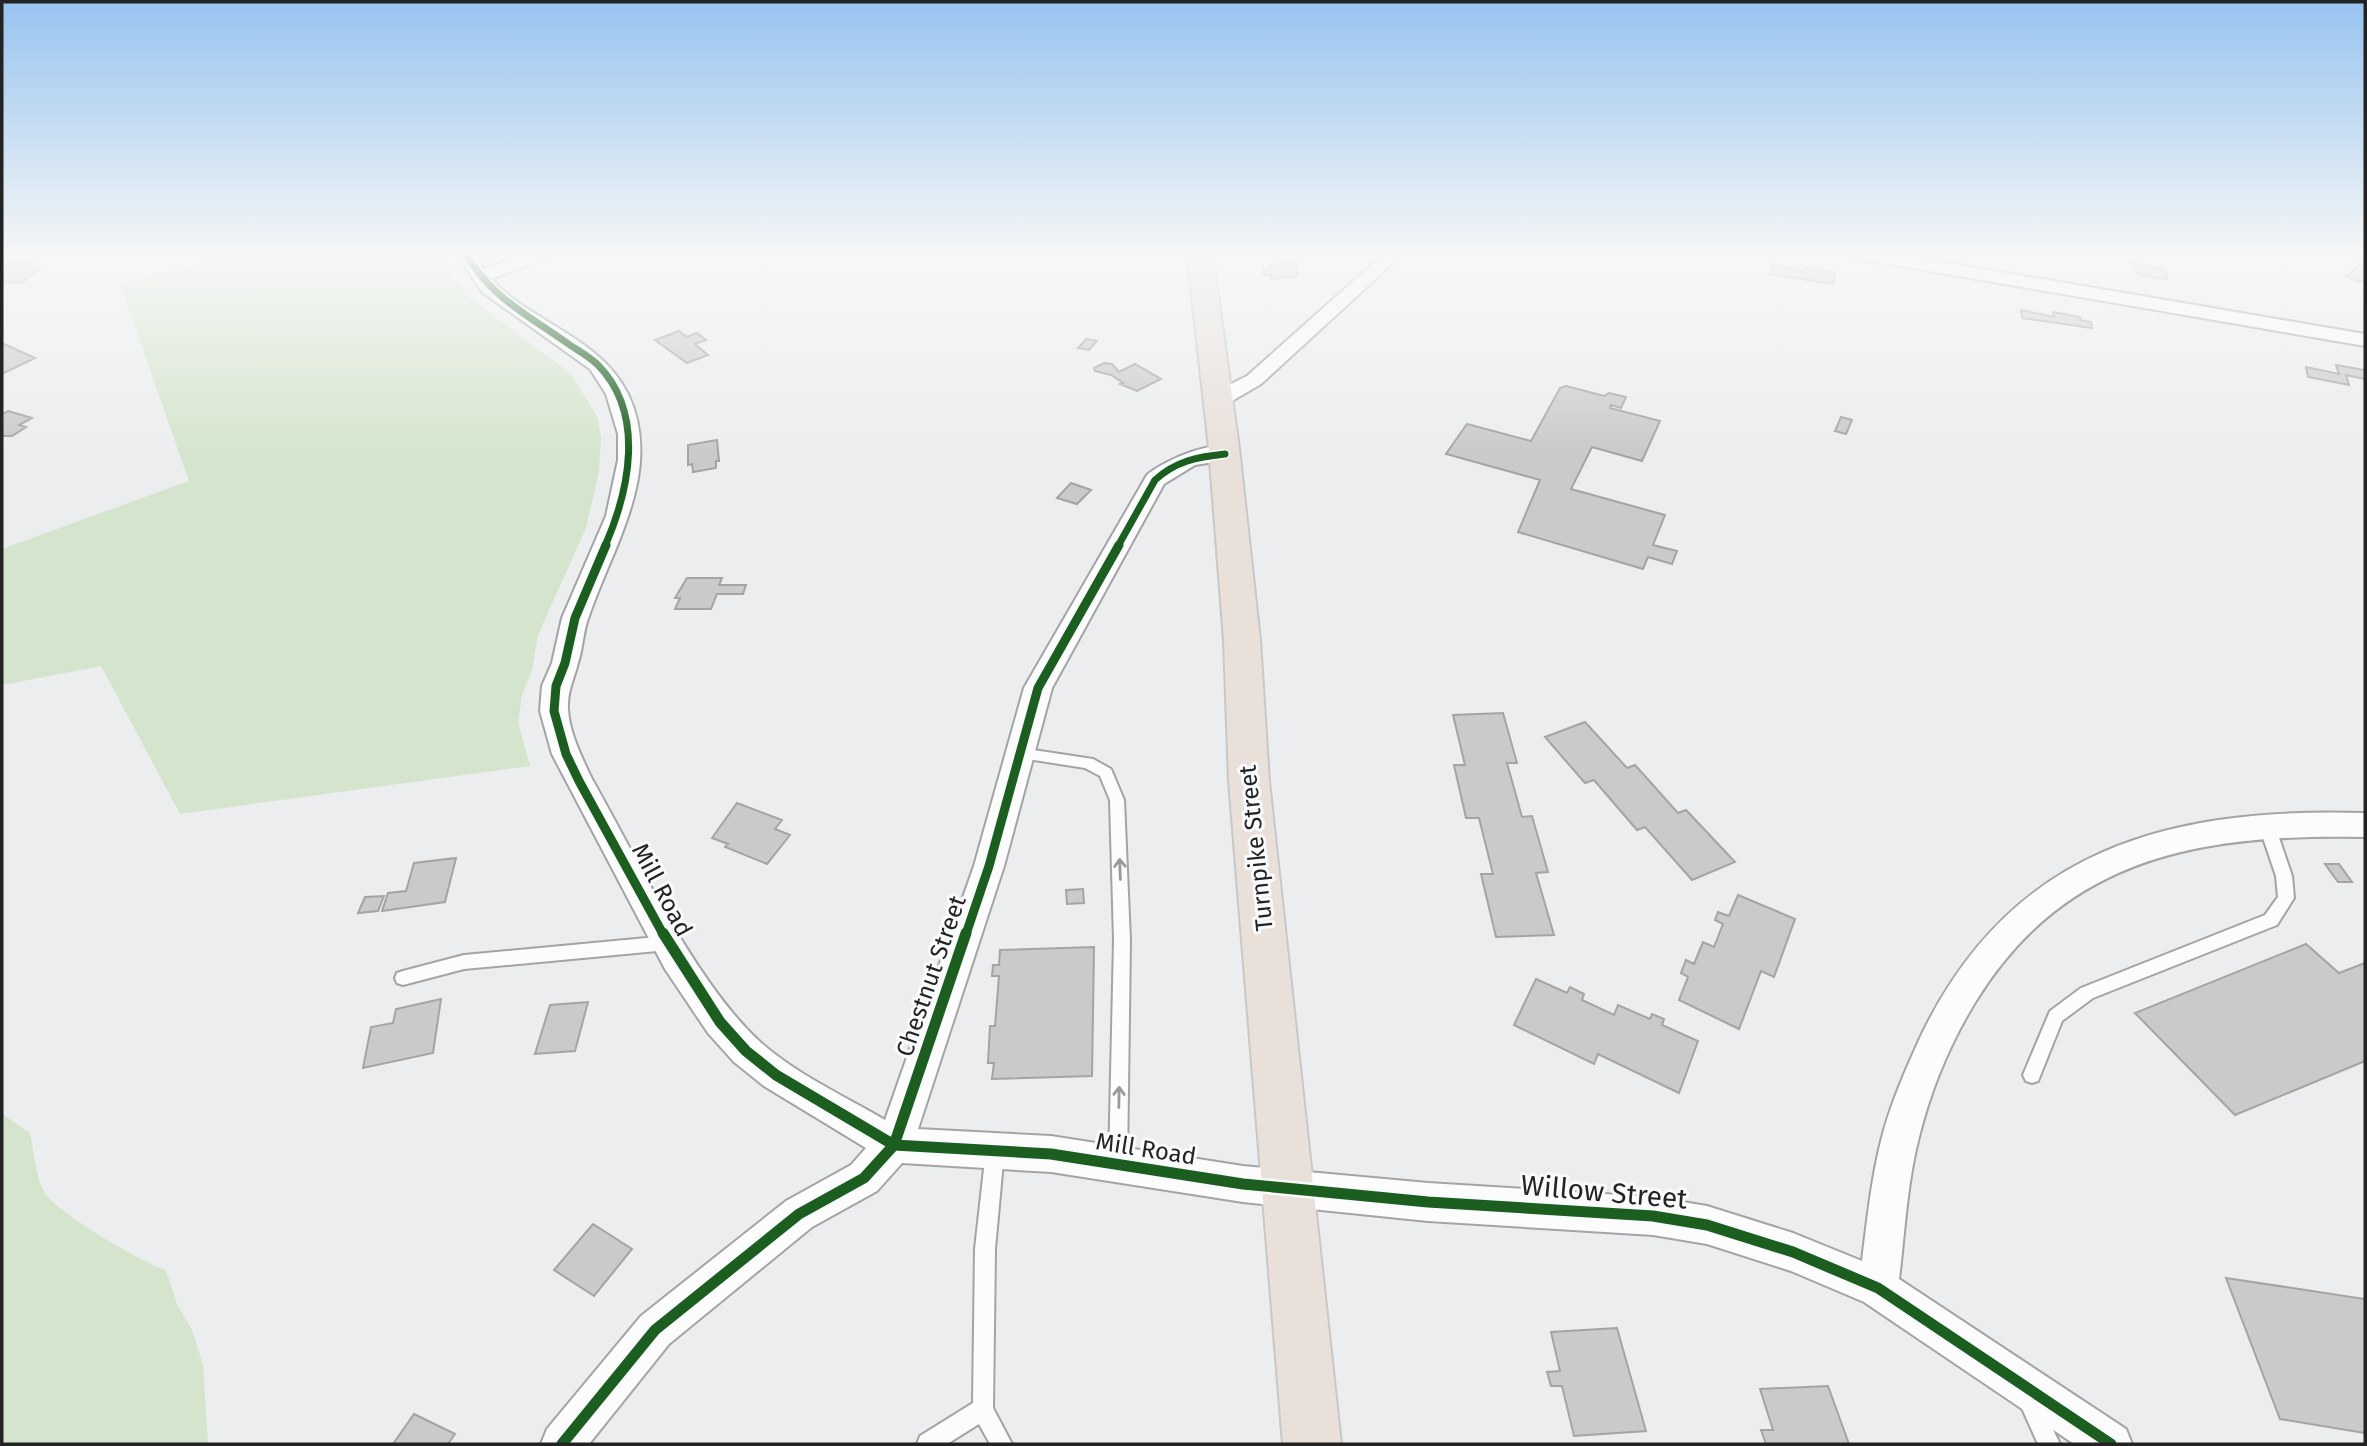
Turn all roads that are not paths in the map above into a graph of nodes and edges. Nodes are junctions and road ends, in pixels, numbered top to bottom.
1 (530, 319) edge
2 (1207, 319) edge
3 (1321, 319) edge
4 (2246, 319) edge
5 (2365, 340) edge
6 (1217, 400) junction
7 (1225, 454) junction
8 (1020, 753) junction
9 (2365, 825) edge
10 (2267, 826) junction
11 (668, 943) junction
12 (403, 978) dead end
13 (2032, 1075) dead end
14 (894, 1145) junction
15 (995, 1150) junction
16 (1118, 1165) junction
17 (1287, 1187) junction
18 (1878, 1289) junction
19 (2019, 1381) junction
20 (983, 1409) junction
21 (562, 1444) edge
22 (928, 1444) edge
23 (1001, 1444) edge
24 (1312, 1444) edge
25 (2049, 1444) edge
26 (2111, 1444) edge

1 - 11 street, Mill Road
2 - 6 highway, Turnpike Street
3 - 6 street
4 - 5 street
6 - 7 highway, Turnpike Street
7 - 8 street, Chestnut Street
7 - 17 highway, Turnpike Street
8 - 14 street, Chestnut Street
16 -> 8 lane
9 - 10 street
10 - 13 lane
10 - 18 street
11 - 12 lane
11 - 14 street, Mill Road
14 - 15 street, Mill Road
14 - 21 street, Chestnut Street
15 - 16 street, Mill Road
15 - 20 lane
16 - 17 street, Mill Road
17 - 18 street, Willow Street
17 - 24 highway, Turnpike Street
18 - 19 street, Willow Street
19 - 25 lane
19 - 26 street, Willow Street
20 - 22 lane
20 - 23 lane

